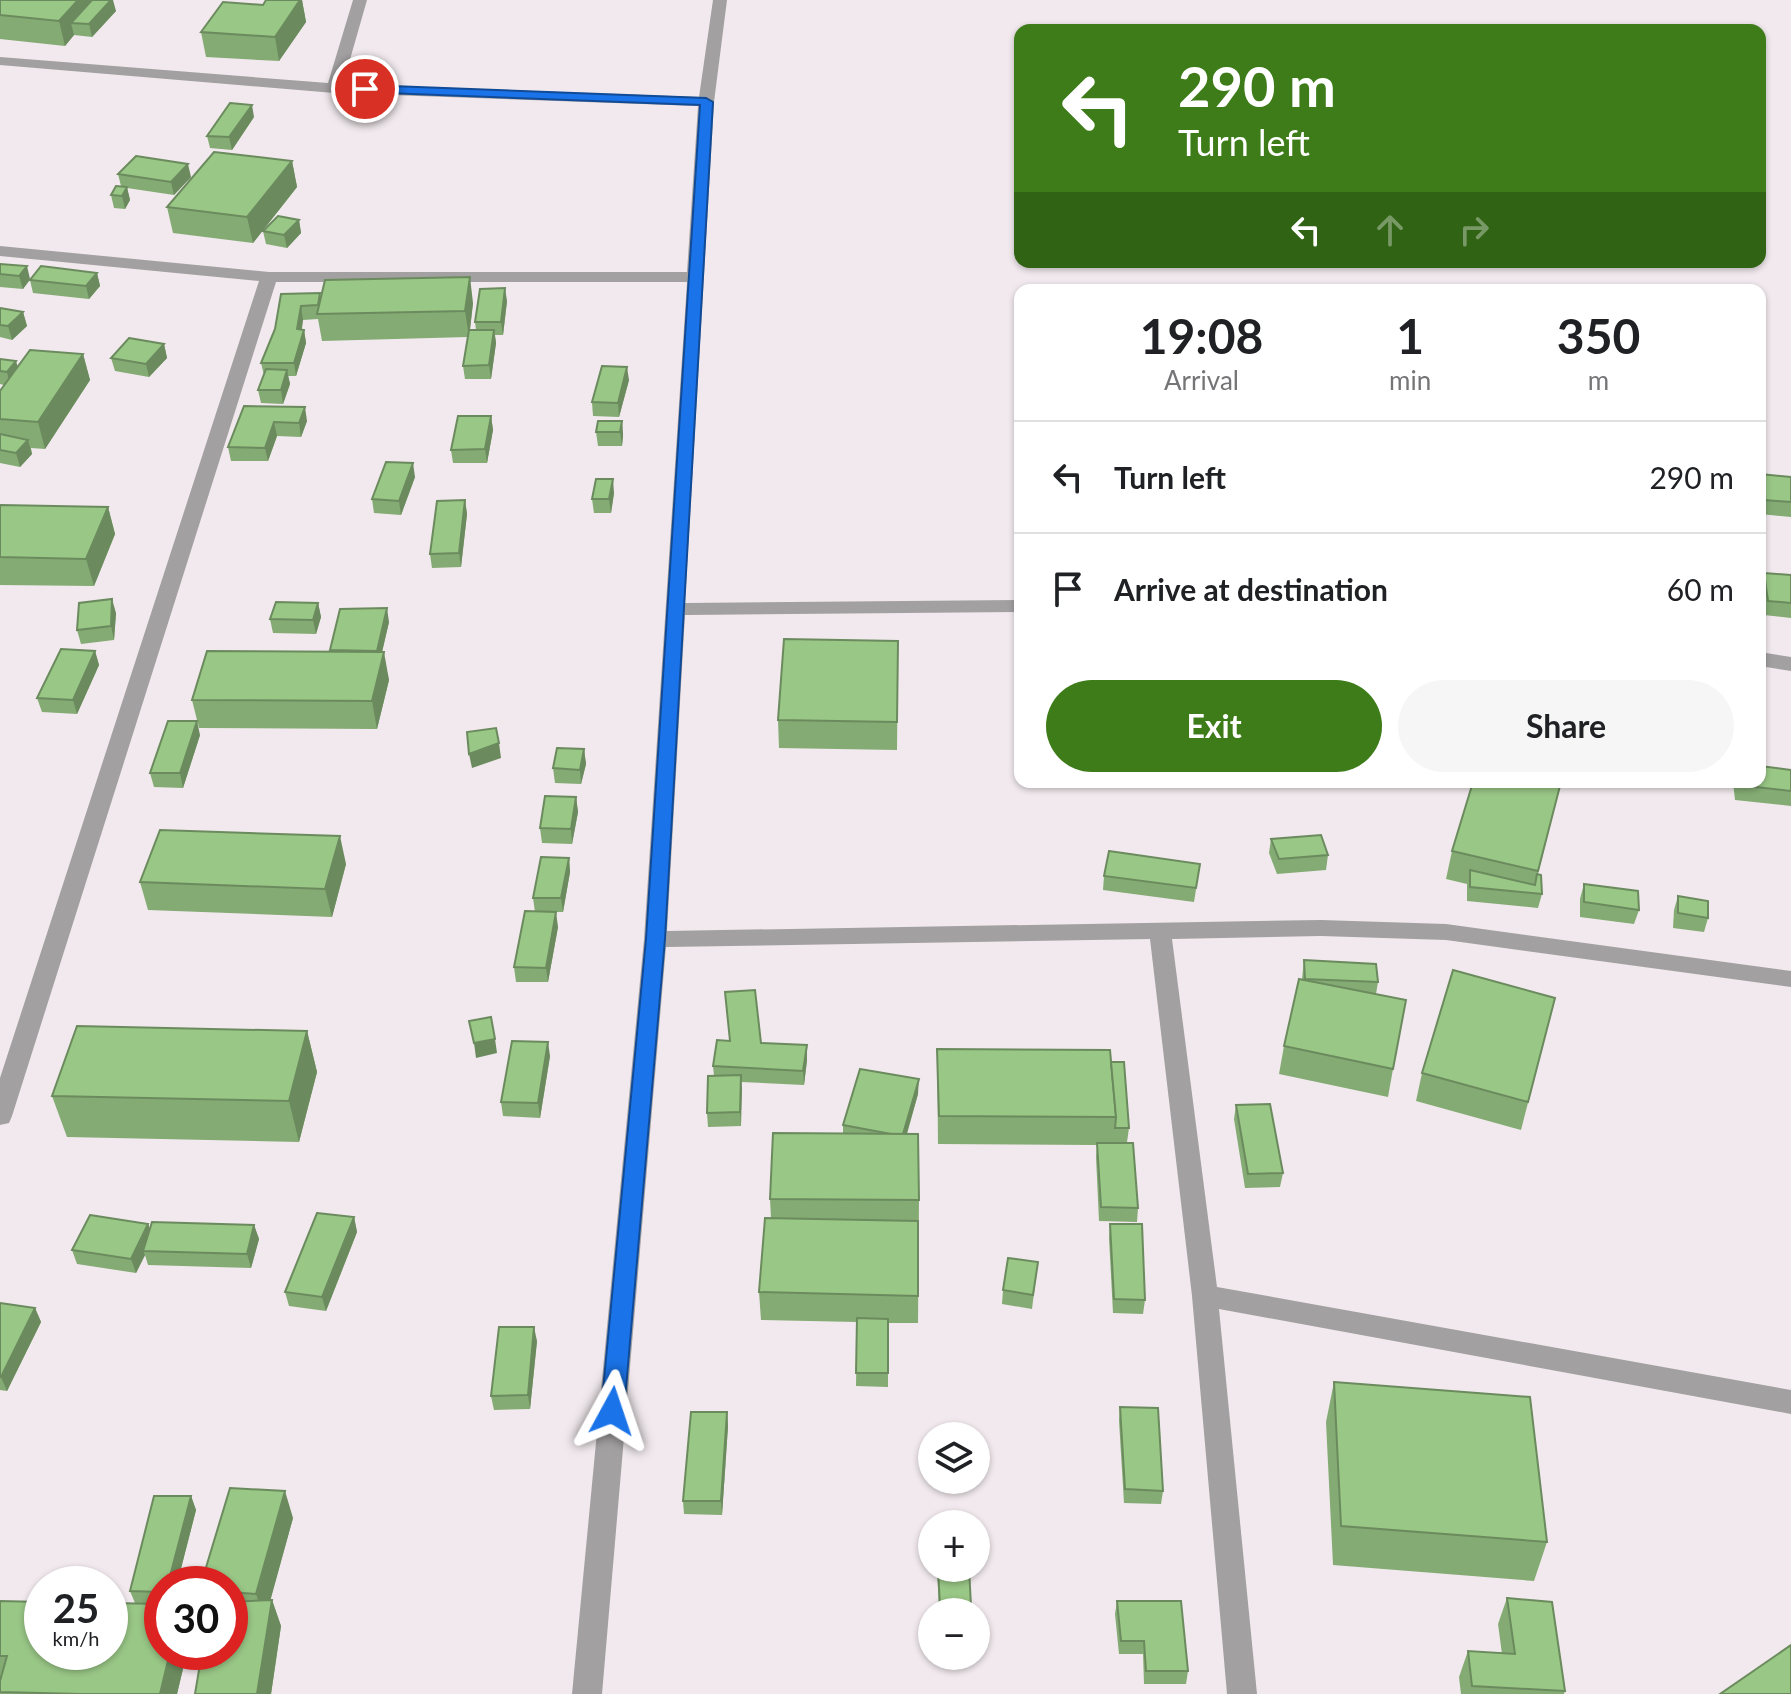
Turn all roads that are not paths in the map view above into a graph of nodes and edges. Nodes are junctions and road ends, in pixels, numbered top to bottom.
1 (360, 0) edge
2 (720, 0) edge
3 (0, 61) edge
4 (334, 88) junction
5 (706, 102) junction
6 (0, 251) edge
7 (269, 277) junction
8 (695, 277) junction
9 (1014, 606) edge
10 (674, 609) junction
11 (1766, 660) edge
12 (1791, 664) edge
13 (1160, 931) junction
14 (655, 939) junction
15 (1791, 979) edge
16 (2, 1102) edge
17 (1205, 1296) junction
18 (1791, 1402) edge
19 (587, 1694) edge
20 (1242, 1694) edge

1 - 4 street
2 - 5 street
3 - 4 street
4 - 5 street
5 - 8 street
6 - 7 street
7 - 8 street
7 - 16 street
8 - 10 street
9 - 10 street
10 - 14 street
11 - 12 street
13 - 14 street
13 - 15 street
13 - 17 street
14 - 19 street
17 - 18 street
17 - 20 street

